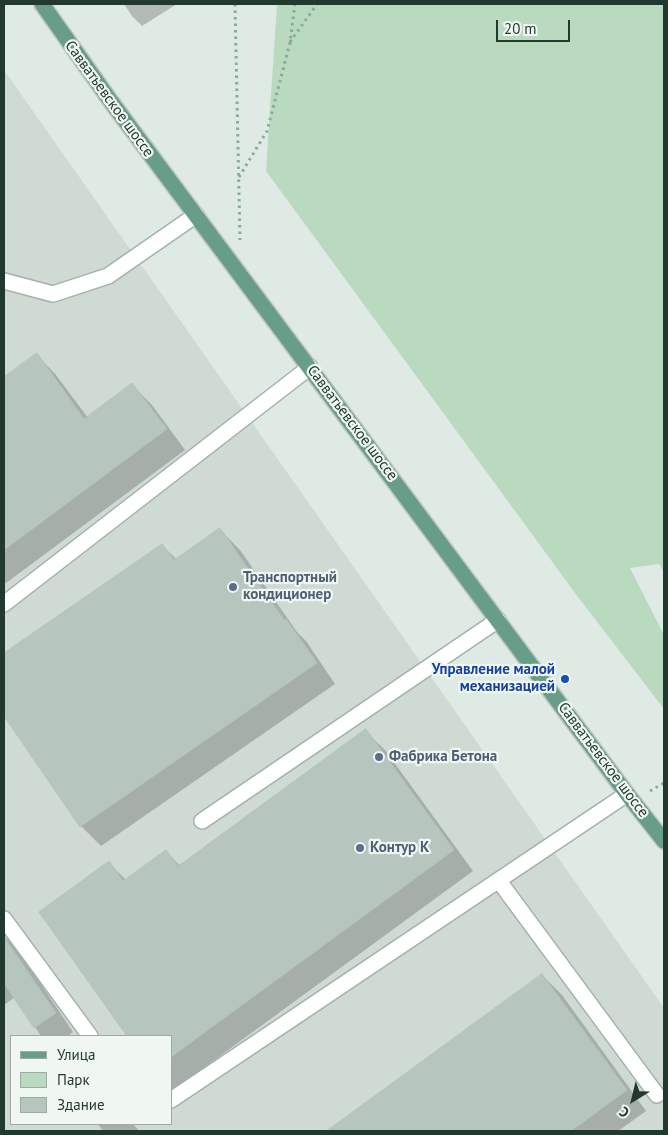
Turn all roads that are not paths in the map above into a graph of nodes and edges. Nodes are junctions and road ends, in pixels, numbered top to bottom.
1 (42, 4) edge
2 (196, 215) junction
3 (4, 281) edge
4 (310, 367) junction
5 (4, 604) edge
6 (498, 620) junction
7 (628, 794) junction
8 (202, 821) dead end
9 (664, 841) edge
10 (498, 881) junction
11 (4, 919) edge
12 (89, 1035) edge
13 (657, 1095) dead end
14 (172, 1099) edge

1 - 2 main road, Савватьевское шоссе
2 - 3 lane
2 - 4 main road, Савватьевское шоссе
4 - 5 lane
4 - 6 main road, Савватьевское шоссе
6 - 7 main road, Савватьевское шоссе
6 - 8 lane
7 - 9 main road, Савватьевское шоссе
7 - 10 lane
10 - 13 lane
10 - 14 lane
11 - 12 lane

